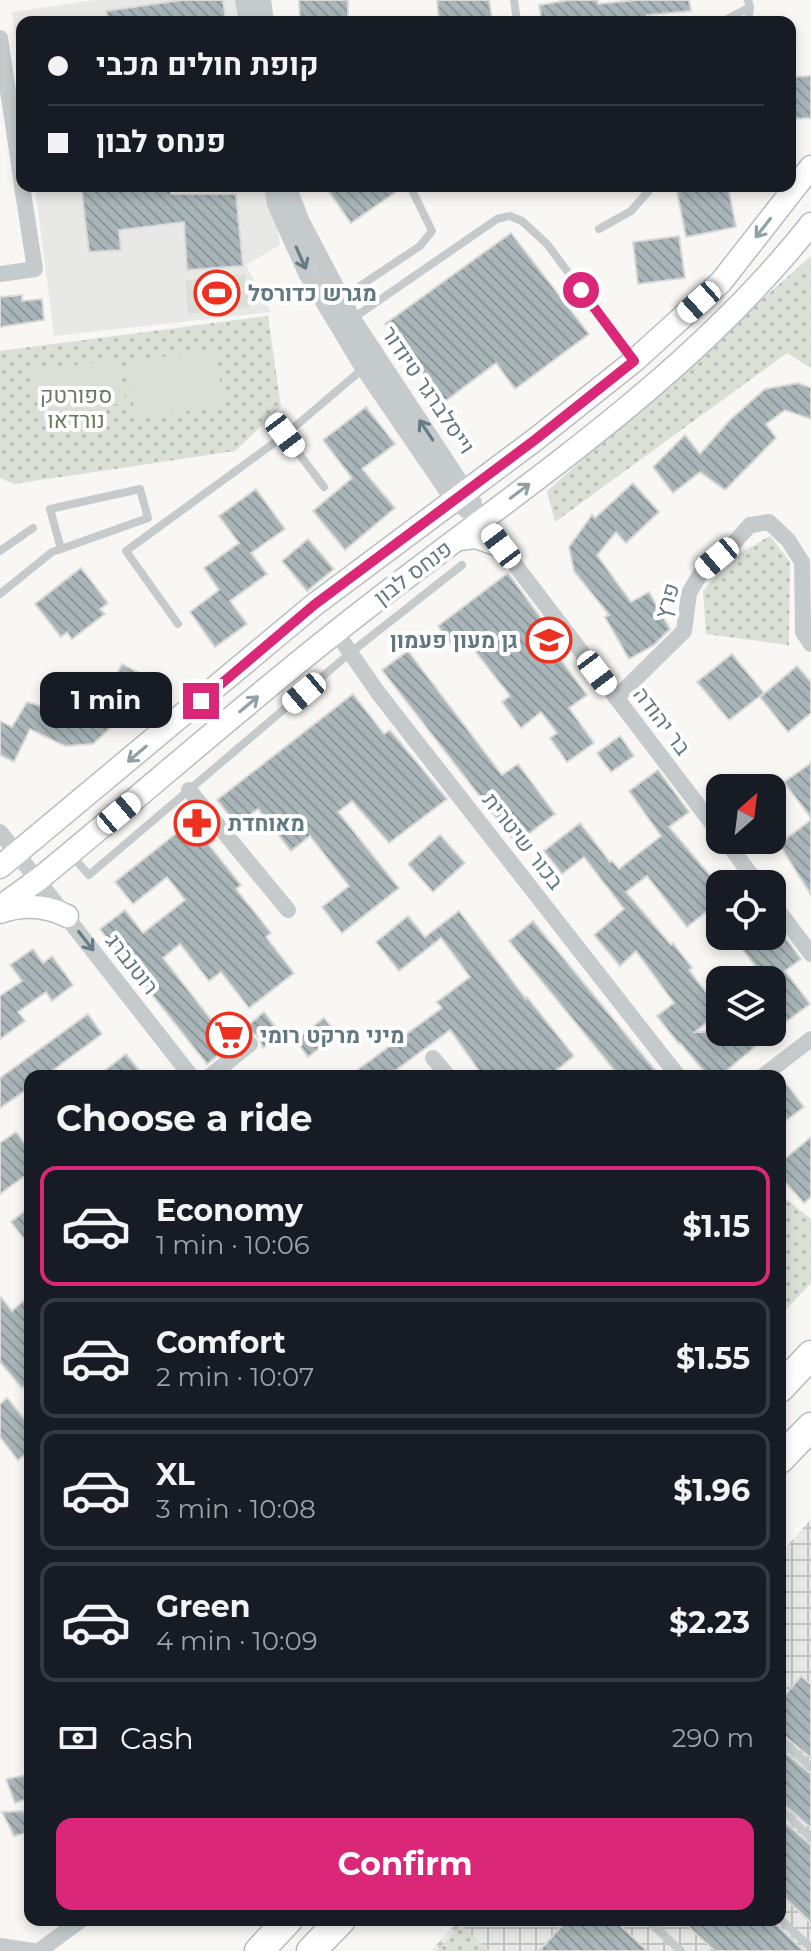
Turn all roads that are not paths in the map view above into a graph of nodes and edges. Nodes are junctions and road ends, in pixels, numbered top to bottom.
1 (749, 4) edge
2 (731, 16) edge
3 (0, 38) edge
4 (16, 145) edge
5 (811, 167) edge
6 (796, 186) edge
7 (23, 192) edge
8 (274, 192) edge
9 (289, 192) edge
10 (413, 192) edge
11 (648, 192) edge
12 (791, 192) edge
13 (811, 224) edge
14 (599, 229) dead end
15 (0, 274) edge
16 (342, 299) junction
17 (352, 319) junction
18 (634, 361) junction
19 (371, 363) junction
20 (285, 435) junction
21 (324, 487) dead end
22 (460, 495) junction
23 (481, 520) junction
24 (33, 528) dead end
25 (459, 539) junction
26 (501, 546) junction
27 (61, 549) junction
28 (0, 551) edge
29 (462, 565) dead end
30 (0, 594) edge
31 (178, 624) dead end
32 (336, 632) junction
33 (811, 644) edge
34 (350, 653) junction
35 (616, 698) junction
36 (189, 790) junction
37 (706, 816) edge
38 (0, 832) edge
39 (19, 853) junction
40 (70, 854) junction
41 (0, 867) edge
42 (39, 879) junction
43 (0, 909) edge
44 (288, 910) dead end
45 (67, 916) junction
46 (786, 921) edge
47 (811, 954) edge
48 (811, 1039) edge
49 (250, 1044) dead end
50 (433, 1058) dead end
51 (186, 1070) edge
52 (218, 1070) edge
53 (443, 1070) edge
54 (673, 1070) edge
55 (771, 1070) edge
56 (811, 1355) edge
57 (786, 1382) edge
58 (811, 1427) edge
59 (786, 1453) edge
60 (786, 1744) edge
61 (811, 1767) edge
62 (786, 1814) edge
63 (811, 1838) edge
64 (786, 1925) edge
65 (73, 1926) edge
66 (282, 1926) edge
67 (335, 1926) edge
68 (654, 1926) edge
69 (0, 1946) edge
70 (811, 1948) edge
71 (33, 1951) edge
72 (39, 1951) edge
73 (259, 1951) edge
74 (311, 1951) edge
75 (681, 1951) edge

1 - 2 lane
3 - 4 street
5 -> 6 main road, פנחס לבון
7 - 15 street
8 -> 19 street, וייסלברגר טיודור
9 - 16 street, וייסלברגר טיודור
10 - 16 lane
11 - 14 lane
12 -> 18 main road, פנחס לבון
23 -> 13 main road, פנחס לבון
16 - 17 street, וייסלברגר טיודור
17 - 18 lane
17 - 19 street, וייסלברגר טיודור
18 - 22 main road, פנחס לבון
19 - 20 lane
19 - 22 street, וייסלברגר טיודור
20 - 21 lane
20 - 31 lane
22 - 23 street, וייסלברגר טיודור
22 -> 39 main road, פנחס לבון
23 - 25 main road, פנחס לבון
23 - 26 street, בר יהודה
24 - 28 lane
25 - 26 main road
25 - 32 main road, פנחס לבון
26 - 35 street, בר יהודה
27 - 27 lane
27 - 30 lane
29 - 34 lane
32 - 34 street, בכור שיטרית
40 -> 32 main road, פנחס לבון
33 - 35 street, פרץ
34 - 36 lane
34 - 54 street, בכור שיטרית
35 - 37 street, בר יהודה
36 - 40 lane
36 - 44 street
38 - 39 street, רוטנברג
39 - 41 main road, פנחס לבון
39 - 42 street, רוטנברג
40 - 42 main road, פנחס לבון
42 - 43 main road, פנחס לבון
42 - 45 street, רוטנברג
43 - 45 main road
45 -> 51 street, רוטנברג
46 - 47 street
48 - 55 street
49 - 52 street
50 - 53 street
56 - 57 highway
58 - 59 highway
60 - 61 lane
62 - 63 lane
64 - 70 lane
65 - 72 street
66 - 73 highway
67 - 74 highway
68 - 75 lane
69 - 71 street

